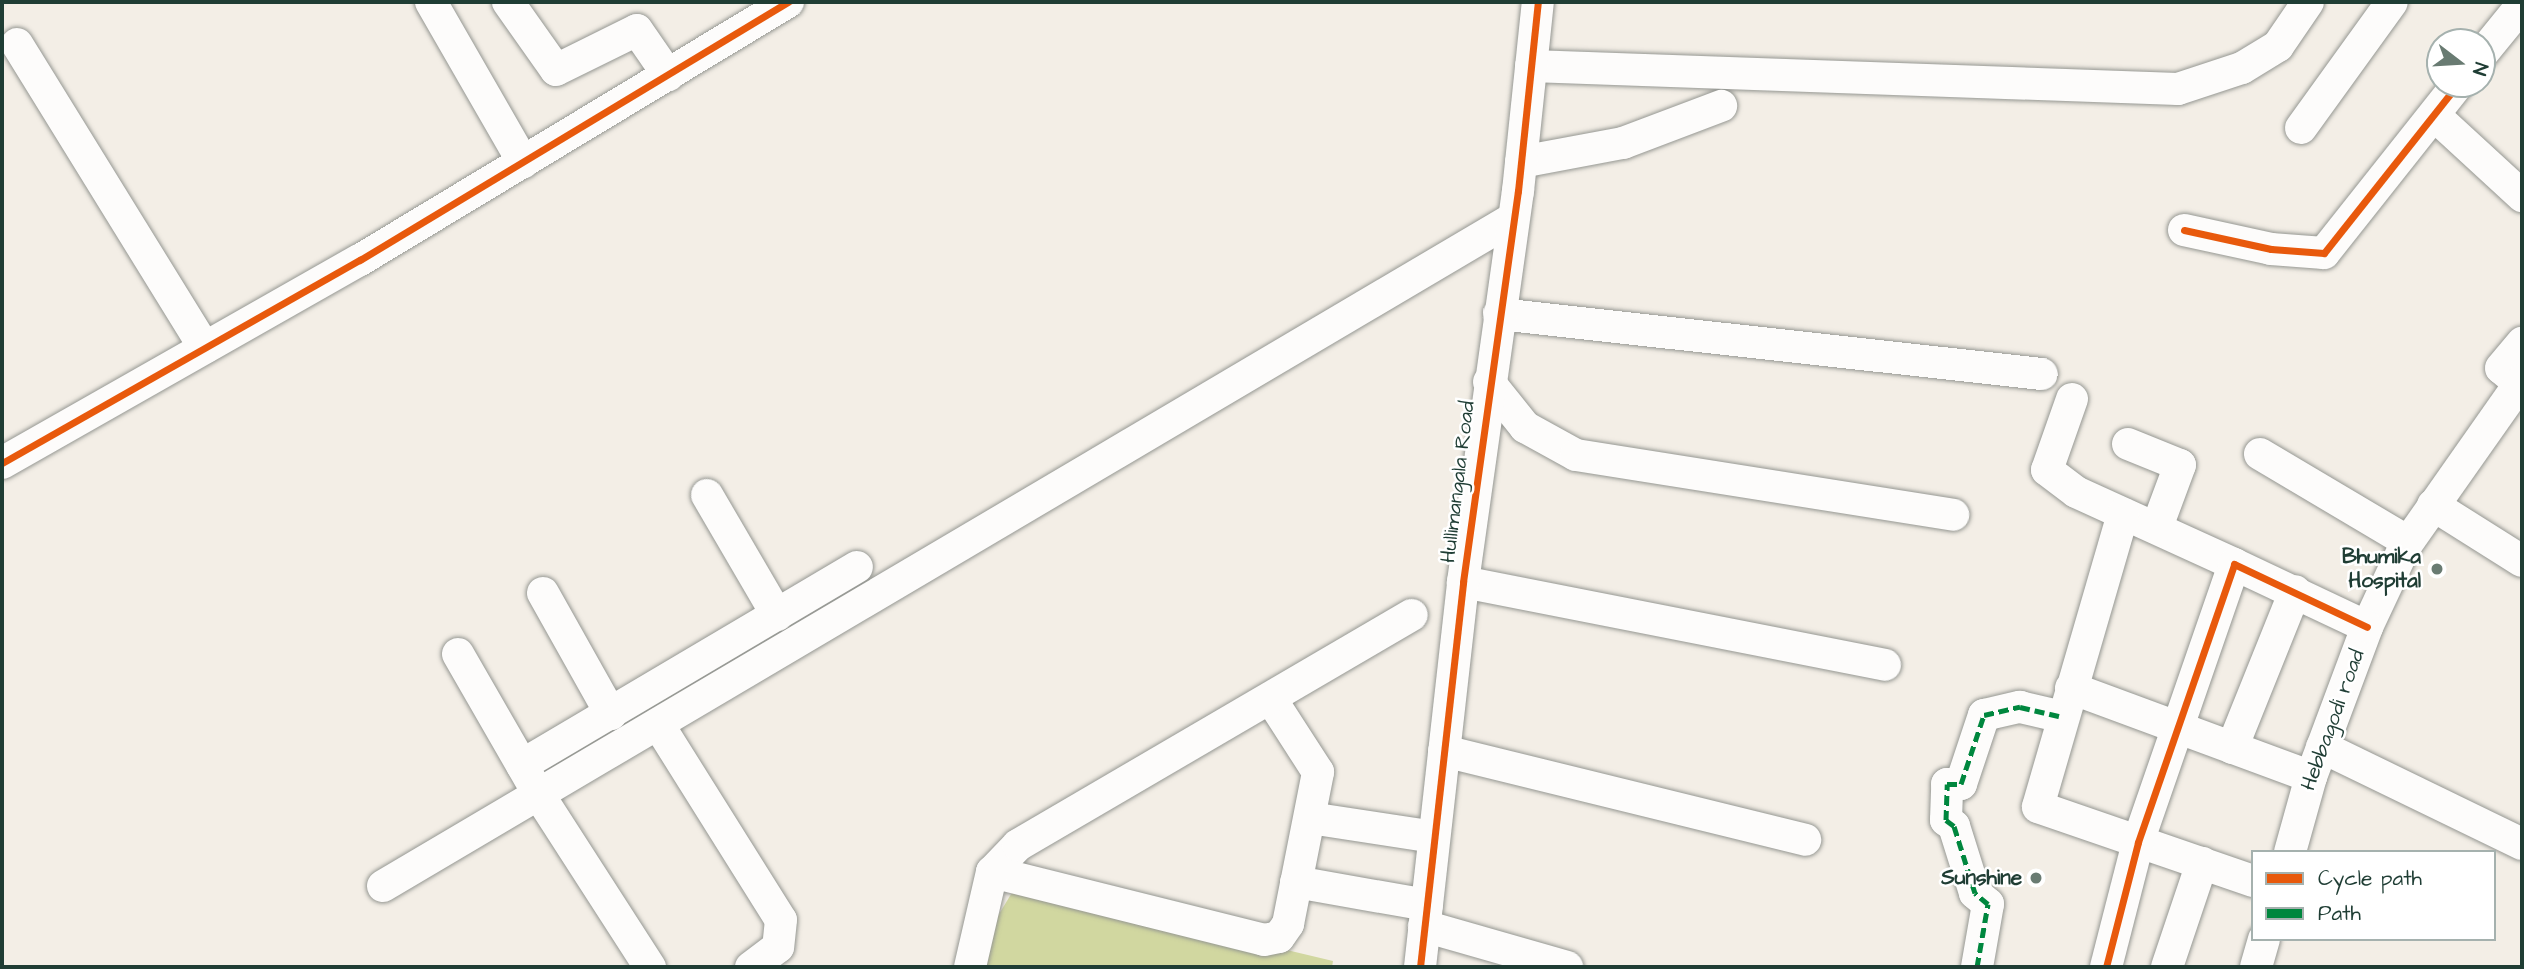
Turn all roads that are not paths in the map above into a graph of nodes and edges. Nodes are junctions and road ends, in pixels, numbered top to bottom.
1 (431, 2) edge
2 (508, 2) edge
3 (788, 2) edge
4 (1538, 2) edge
5 (2308, 2) edge
6 (2392, 2) edge
7 (2522, 5) edge
8 (2496, 37) edge
9 (17, 44) dead end
10 (1531, 66) junction
11 (668, 75) junction
12 (2447, 98) edge
13 (1721, 106) dead end
14 (2434, 115) junction
15 (2301, 128) dead end
16 (523, 162) junction
17 (1521, 162) junction
18 (2522, 196) edge
19 (1512, 219) junction
20 (2184, 230) dead end
21 (1499, 314) junction
22 (2522, 343) edge
23 (205, 348) junction
24 (2042, 374) dead end
25 (1489, 382) junction
26 (2521, 382) edge
27 (2072, 399) dead end
28 (2128, 444) dead end
29 (2260, 454) dead end
30 (2, 463) edge
31 (707, 495) dead end
32 (2433, 505) junction
33 (1953, 514) dead end
34 (2123, 514) junction
35 (2157, 527) junction
36 (2408, 542) junction
37 (2522, 561) edge
38 (2234, 564) junction
39 (857, 567) dead end
40 (1463, 582) junction
41 (2295, 591) junction
42 (543, 593) dead end
43 (777, 615) junction
44 (1412, 615) dead end
45 (2367, 627) junction
46 (458, 654) dead end
47 (1885, 665) dead end
48 (1271, 699) junction
49 (2067, 703) junction
50 (611, 714) junction
51 (658, 724) junction
52 (2174, 728) junction
53 (2322, 747) junction
54 (2232, 748) junction
55 (1444, 751) junction
56 (522, 765) junction
57 (2311, 777) junction
58 (538, 795) junction
59 (1310, 818) junction
60 (1434, 837) junction
61 (1805, 840) dead end
62 (2138, 842) junction
63 (2522, 845) edge
64 (2291, 850) edge
65 (2202, 863) junction
66 (992, 872) junction
67 (2251, 880) edge
68 (1296, 881) junction
69 (383, 886) dead end
70 (1425, 915) junction
71 (2263, 941) edge
72 (650, 967) edge
73 (751, 967) edge
74 (970, 967) edge
75 (1420, 967) edge
76 (1567, 967) edge
77 (1977, 967) edge
78 (2106, 967) edge
79 (2166, 967) edge
80 (2256, 967) edge

1 - 16 street
2 - 11 street
3 - 11 street
4 - 10 street, Hullimangala Road
5 - 10 street
6 - 15 street
7 - 8 street
9 - 23 street
10 - 17 street, Hullimangala Road
11 - 16 street
12 - 14 street
13 - 17 street
14 - 18 street
14 - 20 street
16 - 23 street
17 - 19 street, Hullimangala Road
19 - 21 street, Hullimangala Road
19 - 51 street
21 - 24 street
21 - 25 street, Hullimangala Road
22 - 26 street
23 - 30 street
25 - 33 street
25 - 40 street, Hullimangala Road
26 - 32 street, Hebbagodi road
27 - 34 street
28 - 35 street
29 - 36 street
31 - 43 street
32 - 36 street, Hebbagodi road
32 - 37 street
34 - 35 street
34 - 49 street
35 - 38 street
36 - 45 street, Hebbagodi road
38 - 41 street
38 - 52 street
39 - 43 street
40 - 47 street
40 - 55 street, Hullimangala Road
41 - 45 street
41 - 54 street
42 - 50 street
43 - 50 street
44 - 48 street
45 - 53 street, Hebbagodi road
46 - 56 street
48 - 59 street
48 - 66 street
49 - 52 street
49 - 62 street
49 - 77 street
50 - 56 street
51 - 58 street
51 - 73 street
52 - 54 street
52 - 62 street
53 - 57 street, Hebbagodi road
53 - 63 street
54 - 57 street
55 - 60 street, Hullimangala Road
55 - 61 street
56 - 58 street
57 - 64 street, Hebbagodi road
58 - 69 street
58 - 72 street
59 - 60 street
59 - 68 street
60 - 70 street, Hullimangala Road
62 - 65 street
62 - 78 street
65 - 67 street
65 - 79 street
66 - 68 street
66 - 74 street
68 - 70 street
70 - 75 street, Hullimangala Road
70 - 76 street
71 - 80 street

